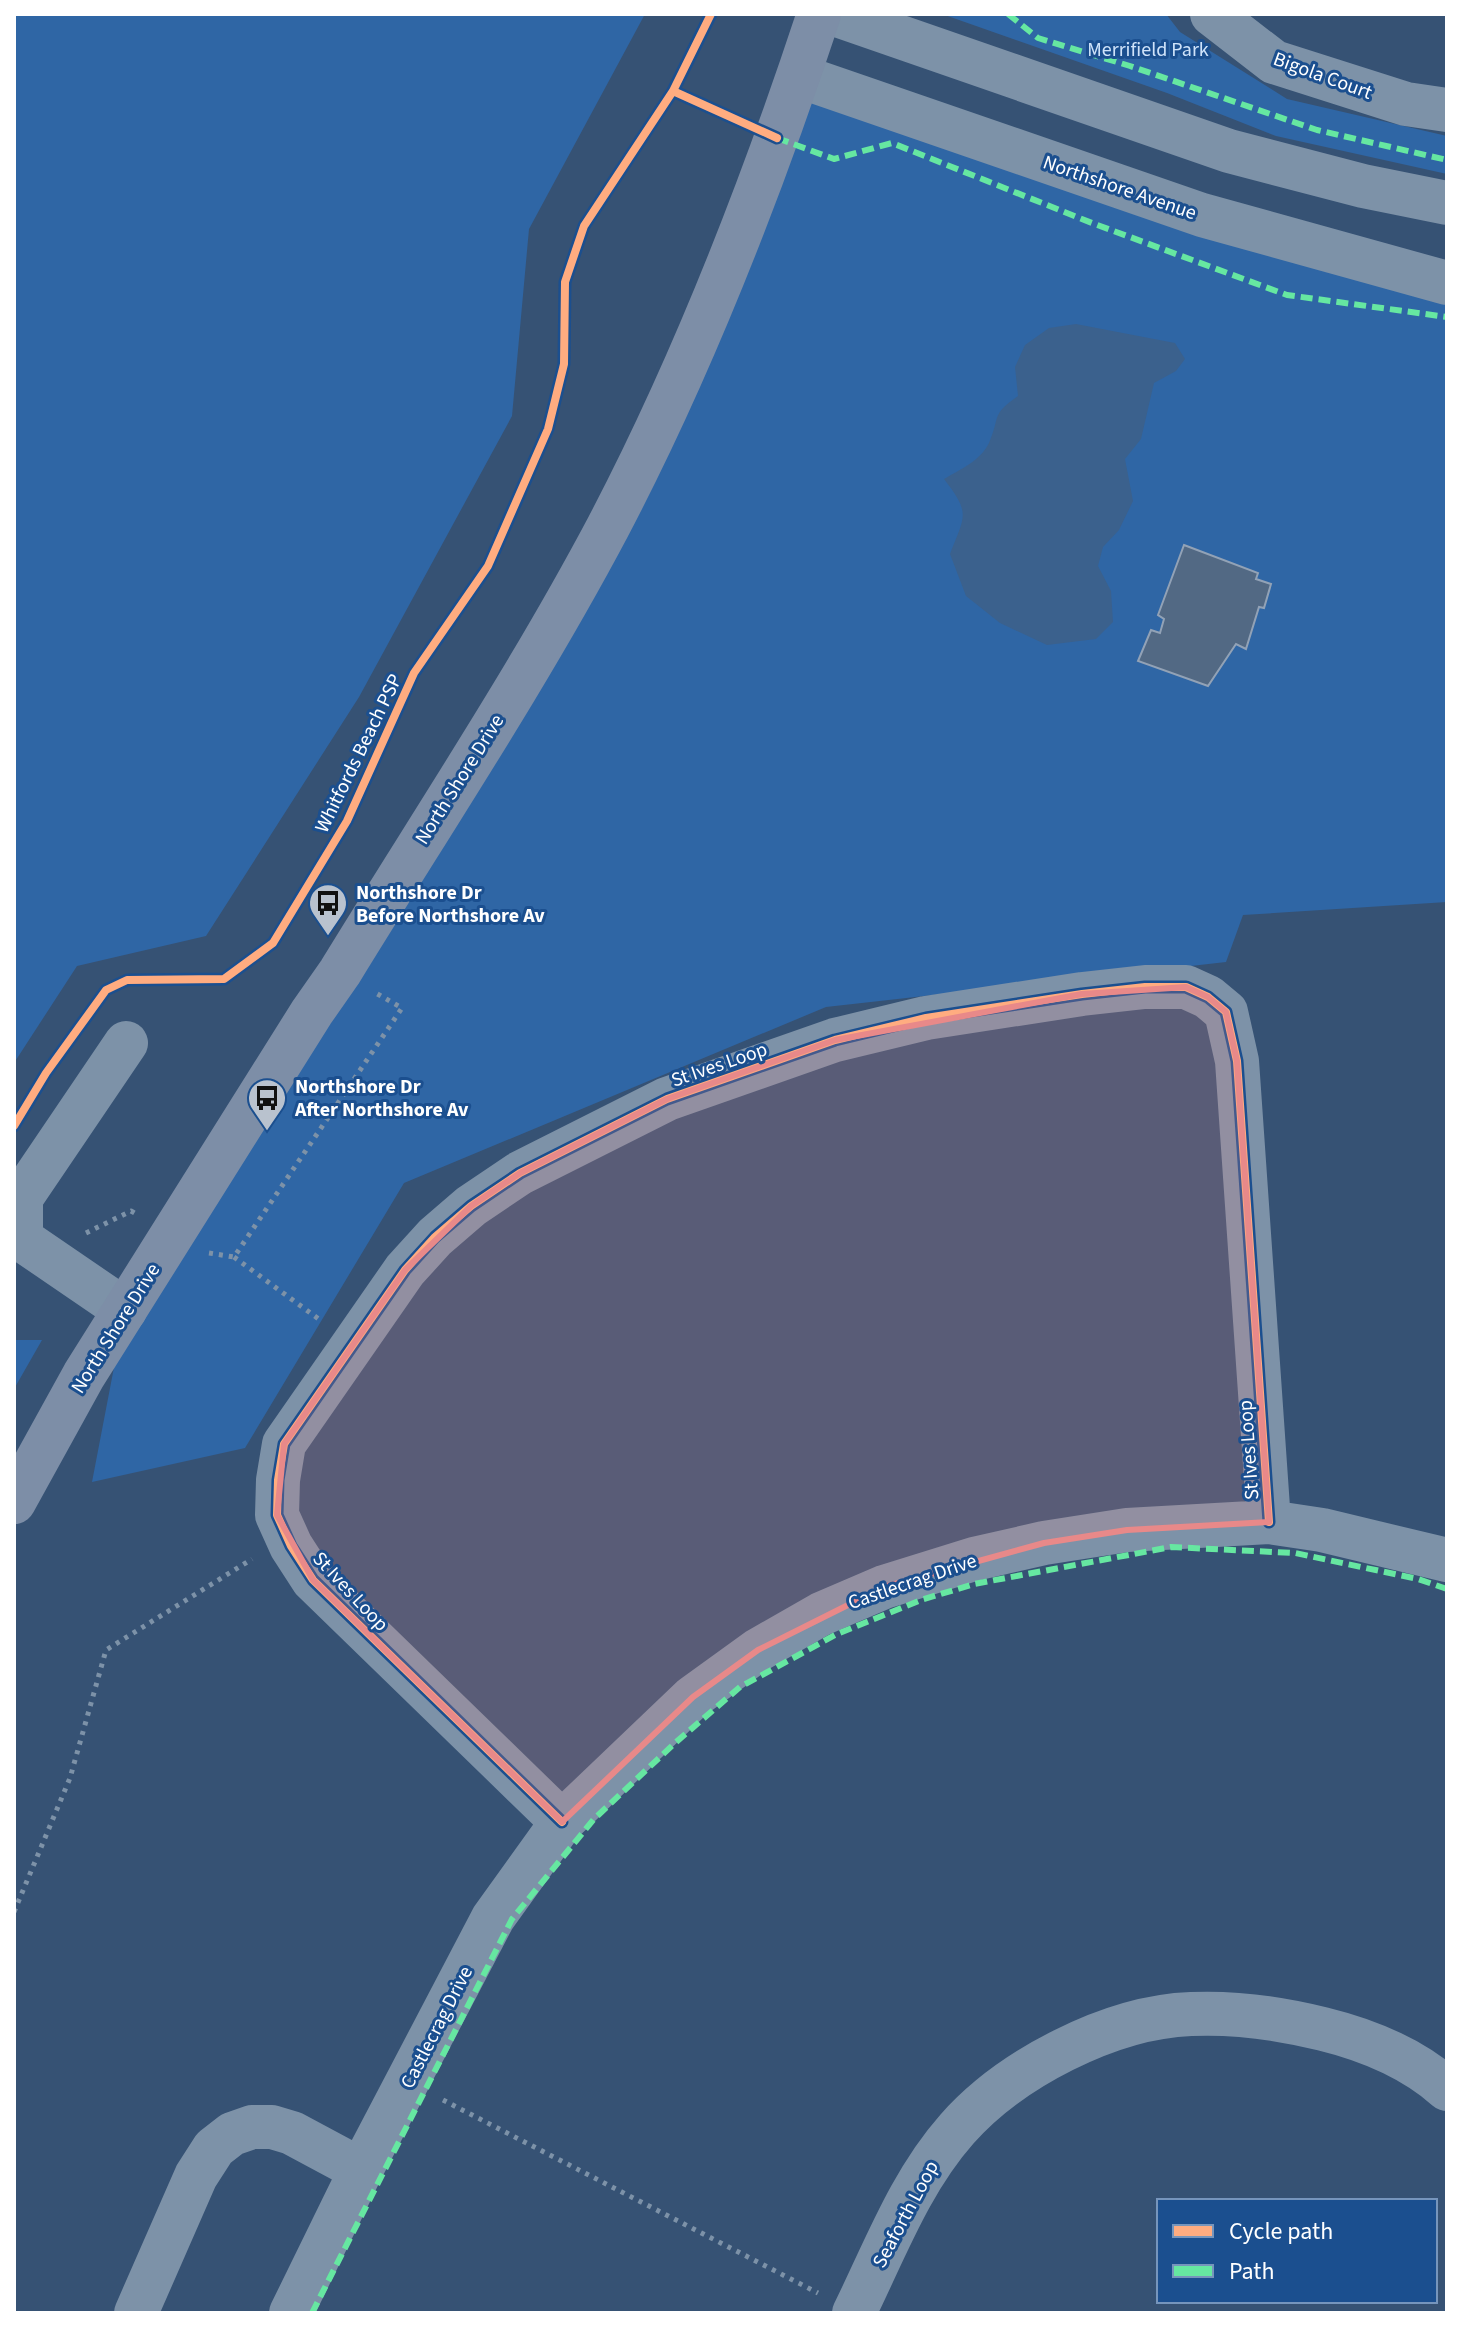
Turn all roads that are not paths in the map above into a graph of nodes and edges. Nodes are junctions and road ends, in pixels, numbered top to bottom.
1 (819, 14) edge
2 (834, 14) edge
3 (1212, 14) edge
4 (799, 76) junction
5 (1447, 110) edge
6 (1447, 203) edge
7 (1447, 283) edge
8 (126, 1043) dead end
9 (17, 1240) edge
10 (125, 1310) junction
11 (14, 1502) edge
12 (1269, 1522) junction
13 (1447, 1560) edge
14 (562, 1822) junction
15 (1447, 2089) edge
16 (361, 2170) junction
17 (854, 2312) edge
18 (136, 2313) edge
19 (291, 2313) edge

1 - 4 main road, North Shore Drive
2 - 6 street
3 - 5 street, Bigola Court
4 - 7 street, Northshore Avenue
4 - 10 main road, North Shore Drive
8 - 9 street
9 - 10 street
10 - 11 main road, North Shore Drive
12 - 13 street, Castlecrag Drive
12 - 14 street, Castlecrag Drive
12 - 14 street, St Ives Loop
14 - 16 street, Castlecrag Drive
15 - 17 street, Seaforth Loop
16 - 18 street
16 - 19 street, Castlecrag Drive

